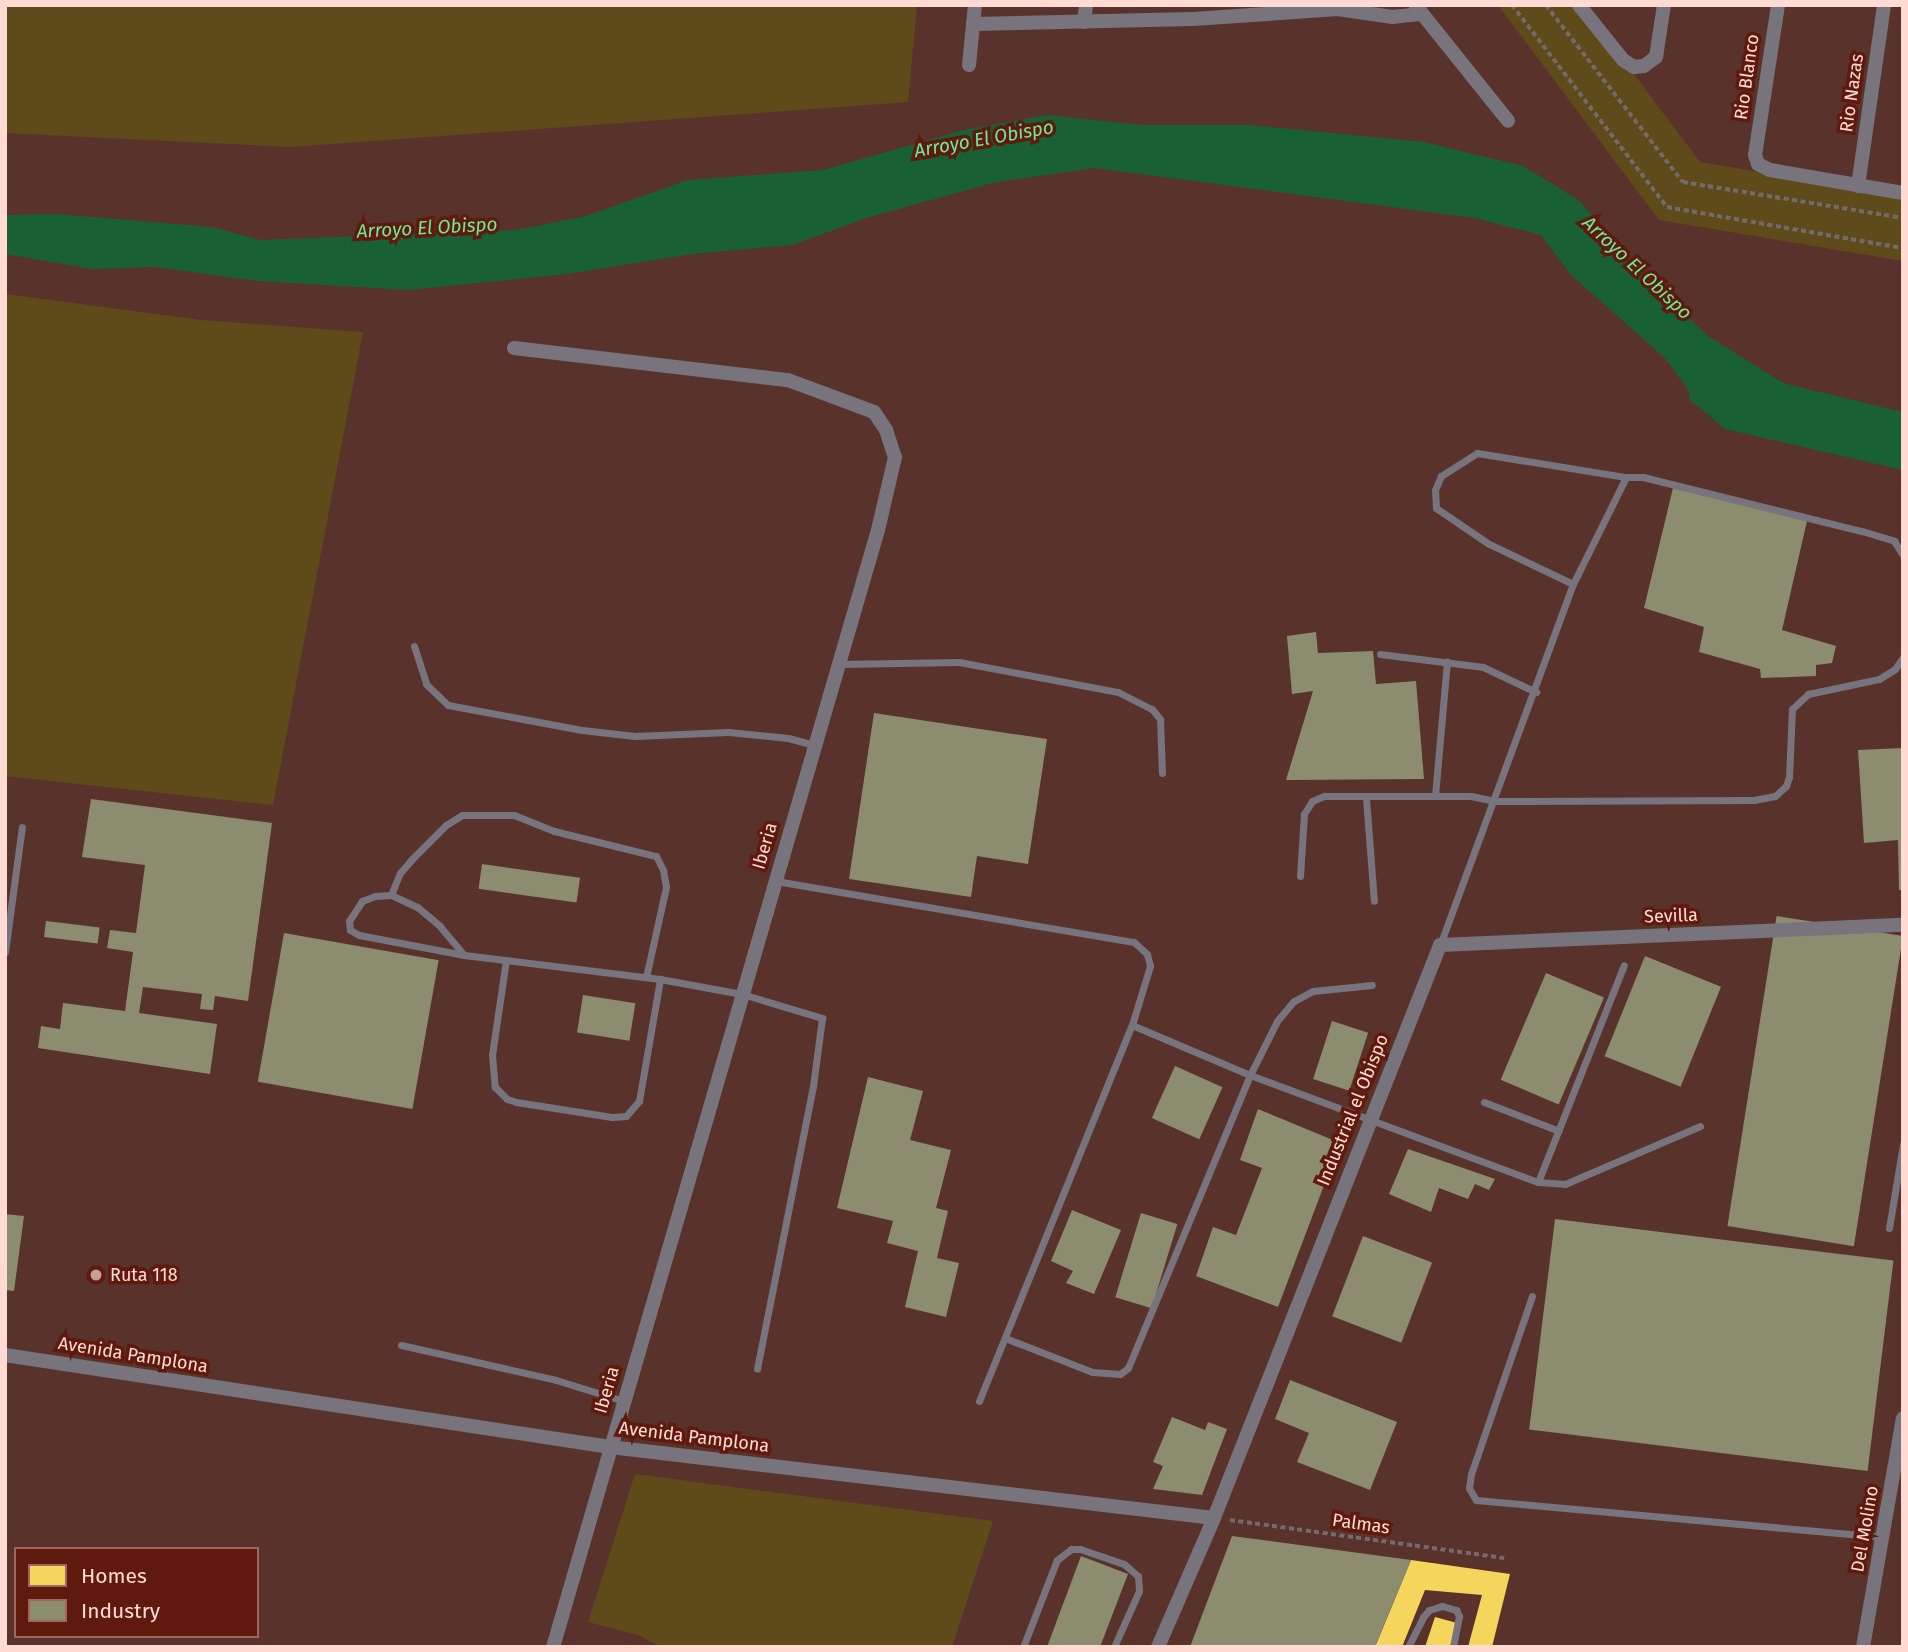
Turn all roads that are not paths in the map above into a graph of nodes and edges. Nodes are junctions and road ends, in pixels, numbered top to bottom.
1 (975, 5) edge
2 (1086, 5) edge
3 (1579, 5) edge
4 (1664, 5) edge
5 (1777, 5) edge
6 (1884, 5) edge
7 (1418, 9) edge
8 (1194, 12) edge
9 (1084, 22) junction
10 (973, 24) junction
11 (969, 65) dead end
12 (1507, 121) dead end
13 (1858, 186) junction
14 (1903, 193) edge
15 (514, 348) dead end
16 (1626, 477) junction
17 (1903, 555) edge
18 (1573, 584) junction
19 (414, 646) dead end
20 (1380, 654) dead end
21 (1903, 657) edge
22 (1447, 662) junction
23 (838, 664) junction
24 (1536, 692) junction
25 (815, 745) junction
26 (1162, 773) dead end
27 (1435, 796) junction
28 (1366, 798) junction
29 (1494, 802) junction
30 (22, 827) dead end
31 (1300, 876) dead end
32 (775, 881) junction
33 (391, 895) junction
34 (1374, 901) dead end
35 (1903, 925) edge
36 (1440, 945) junction
37 (5, 952) edge
38 (464, 955) junction
39 (506, 960) junction
40 (1624, 965) dead end
41 (646, 977) junction
42 (660, 979) junction
43 (1372, 985) dead end
44 (742, 995) junction
45 (1132, 1024) junction
46 (1250, 1075) junction
47 (1484, 1102) dead end
48 (1370, 1120) junction
49 (1700, 1126) dead end
50 (1559, 1131) junction
51 (1903, 1144) edge
52 (1538, 1182) junction
53 (1889, 1228) dead end
54 (1532, 1296) dead end
55 (1004, 1338) junction
56 (401, 1345) dead end
57 (5, 1355) edge
58 (757, 1369) dead end
59 (624, 1401) junction
60 (979, 1401) dead end
61 (1903, 1418) edge
62 (610, 1447) junction
63 (1214, 1518) junction
64 (1884, 1537) junction
65 (553, 1647) edge
66 (1023, 1647) edge
67 (1114, 1647) edge
68 (1158, 1647) edge
69 (1408, 1647) edge
70 (1453, 1647) edge
71 (1863, 1647) edge

1 - 10 street
2 - 9 street
3 - 4 street
5 - 13 street, Rio Blanco
6 - 13 street, Rio Nazas
7 - 8 street
7 - 12 street
8 - 9 street
9 - 10 street
10 - 11 street
13 - 14 street
15 - 23 street, Iberia
16 - 17 lane
16 - 18 lane, Industrial el Obispo
16 - 18 lane
18 - 24 lane, Industrial el Obispo
19 - 25 lane
20 - 22 lane
21 - 29 lane
22 - 24 lane
22 - 27 lane
23 - 25 street, Iberia
23 - 26 lane
24 - 29 lane, Industrial el Obispo
25 - 32 street, Iberia
27 - 28 lane
27 - 29 lane
28 - 31 lane
28 - 34 lane
29 - 36 lane, Industrial el Obispo
30 - 37 lane
32 - 44 street, Iberia
32 - 45 lane
33 - 38 lane
33 - 38 lane
33 - 41 lane
35 - 36 street, Sevilla
36 - 48 street, Industrial el Obispo
38 - 39 lane
39 - 41 lane
39 - 42 lane
40 - 50 lane
41 - 42 lane
42 - 44 lane
43 - 46 lane
44 - 58 lane
44 - 59 street, Iberia
45 - 46 lane
45 - 55 lane
46 - 48 lane
46 - 55 lane
47 - 50 lane
48 - 52 lane
48 - 63 street, Industrial el Obispo
49 - 52 lane
50 - 52 lane
51 - 53 lane
54 - 64 lane
55 - 60 lane
56 - 59 lane
57 - 62 street, Avenida Pamplona
59 - 62 street, Iberia
61 - 64 street, Del Molino
62 - 63 street, Avenida Pamplona
62 - 65 street, Iberia
63 - 68 street, Industrial el Obispo
64 - 71 street, Del Molino
66 - 67 lane
69 - 70 lane

